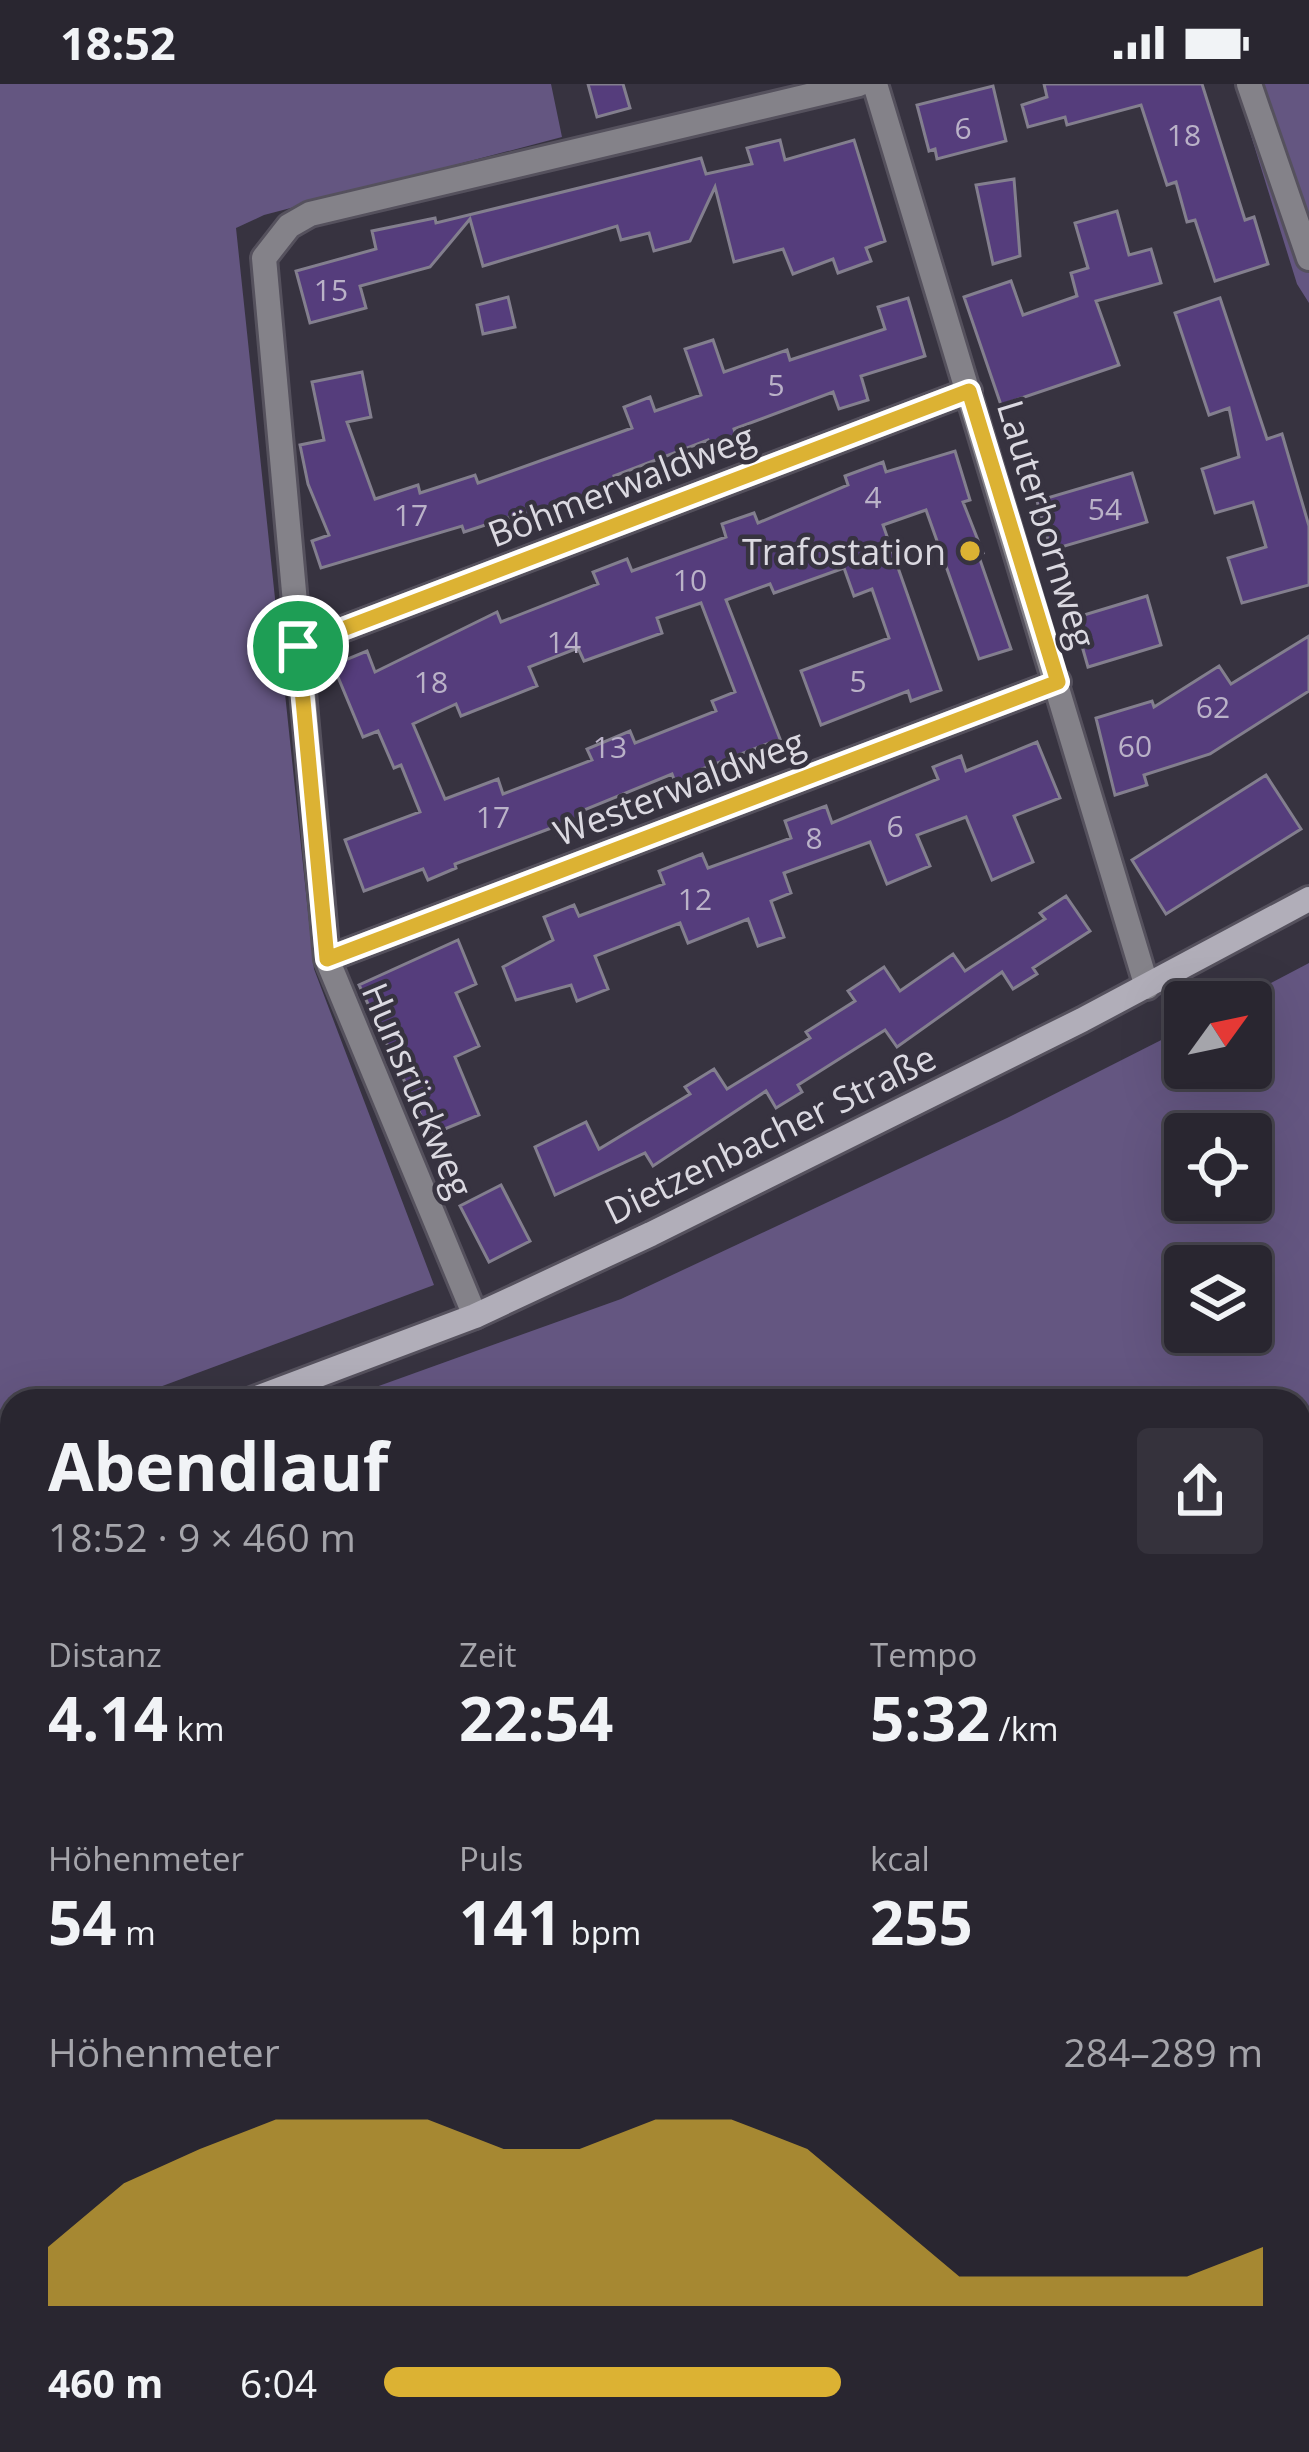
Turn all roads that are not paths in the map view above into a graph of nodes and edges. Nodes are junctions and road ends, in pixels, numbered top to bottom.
1 (859, 84) edge
2 (874, 84) edge
3 (1249, 84) edge
4 (1309, 258) edge
5 (969, 391) junction
6 (298, 646) junction
7 (1058, 682) junction
8 (1309, 899) edge
9 (327, 959) junction
10 (1147, 987) junction
11 (475, 1316) junction
12 (281, 1389) edge

1 - 6 street, Hunsrückweg
2 - 5 street, Lauterbornweg
3 - 4 street
5 - 6 street, Böhmerwaldweg
5 - 7 street, Lauterbornweg
6 - 9 street, Hunsrückweg
7 - 9 street, Westerwaldweg
7 - 10 street, Lauterbornweg
8 - 10 main road, Dietzenbacher Straße
9 - 11 street, Hunsrückweg
10 - 11 main road, Dietzenbacher Straße
11 - 12 main road, Dietzenbacher Straße

